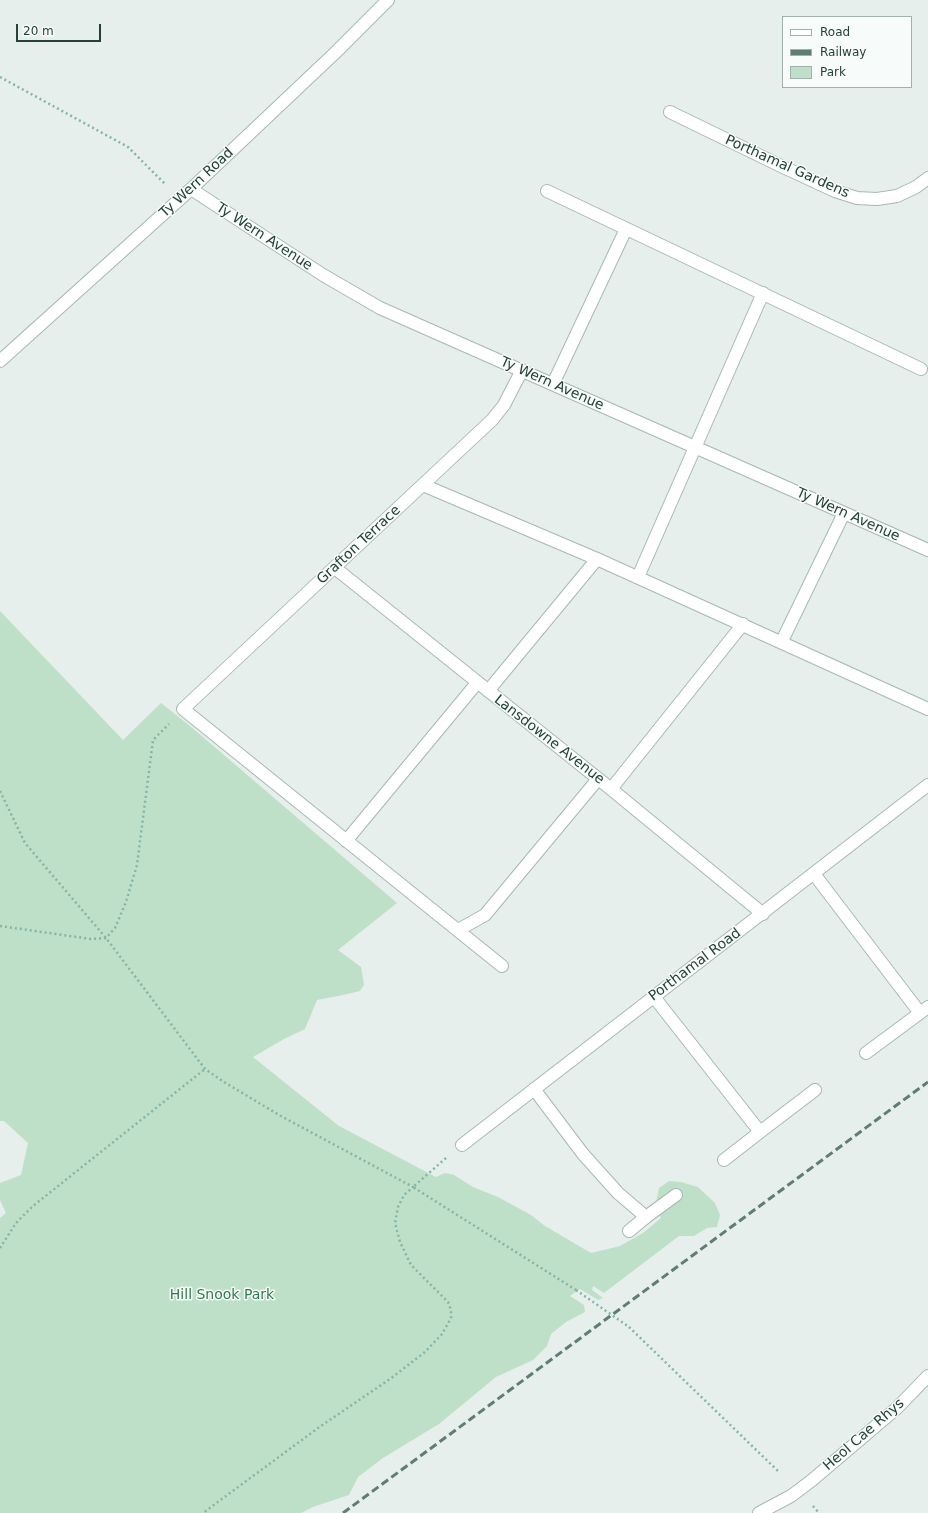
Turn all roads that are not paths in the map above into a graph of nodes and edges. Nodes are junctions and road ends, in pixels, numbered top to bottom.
1 (388, 0) edge
2 (670, 112) dead end
3 (928, 178) edge
4 (191, 189) junction
5 (547, 191) dead end
6 (626, 229) junction
7 (763, 293) junction
8 (0, 361) edge
9 (921, 369) dead end
10 (522, 370) junction
11 (553, 384) junction
12 (694, 446) junction
13 (423, 485) junction
14 (844, 513) junction
15 (928, 550) edge
16 (597, 559) junction
17 (335, 568) junction
18 (638, 577) junction
19 (743, 624) junction
20 (782, 641) junction
21 (477, 683) junction
22 (488, 691) junction
23 (928, 709) edge
24 (598, 779) junction
25 (928, 785) edge
26 (611, 789) junction
27 (346, 841) junction
28 (814, 874) junction
29 (763, 914) junction
30 (458, 930) junction
31 (502, 966) dead end
32 (654, 997) junction
33 (924, 1010) edge
34 (866, 1053) dead end
35 (534, 1089) junction
36 (815, 1090) dead end
37 (760, 1132) junction
38 (462, 1145) road end
39 (724, 1160) dead end
40 (676, 1195) dead end
41 (646, 1218) junction
42 (628, 1231) dead end
43 (928, 1376) edge
44 (759, 1513) edge

1 - 4 street, Ty Wern Road
2 - 3 street, Porthamal Gardens
4 - 8 street, Ty Wern Road
4 - 10 street, Ty Wern Avenue
5 - 6 street
6 - 7 street
6 - 11 street
7 - 9 street
7 - 12 street
10 - 11 street, Ty Wern Avenue
10 - 13 street, Grafton Terrace
11 - 12 street, Ty Wern Avenue
12 - 14 street, Ty Wern Avenue
12 - 18 street
13 - 16 street
13 - 17 street, Grafton Terrace
14 - 15 street, Ty Wern Avenue
14 - 20 street
16 - 18 street
16 - 22 street
17 - 21 street, Lansdowne Avenue
17 - 27 street, Grafton Terrace
18 - 19 street
19 - 20 street
19 - 26 street
20 - 23 street
21 - 22 street, Lansdowne Avenue
21 - 27 street
22 - 24 street, Lansdowne Avenue
24 - 26 street, Lansdowne Avenue
24 - 30 street
25 - 28 street, Porthamal Road
26 - 29 street, Lansdowne Avenue
27 - 30 street
28 - 29 street, Porthamal Road
28 - 33 street
29 - 32 street, Porthamal Road
30 - 31 street
32 - 35 street, Porthamal Road
32 - 37 street
33 - 34 street
35 - 38 street, Porthamal Road
35 - 41 street
36 - 37 street
37 - 39 street
40 - 41 street
41 - 42 street
43 - 44 street, Heol Cae Rhys

